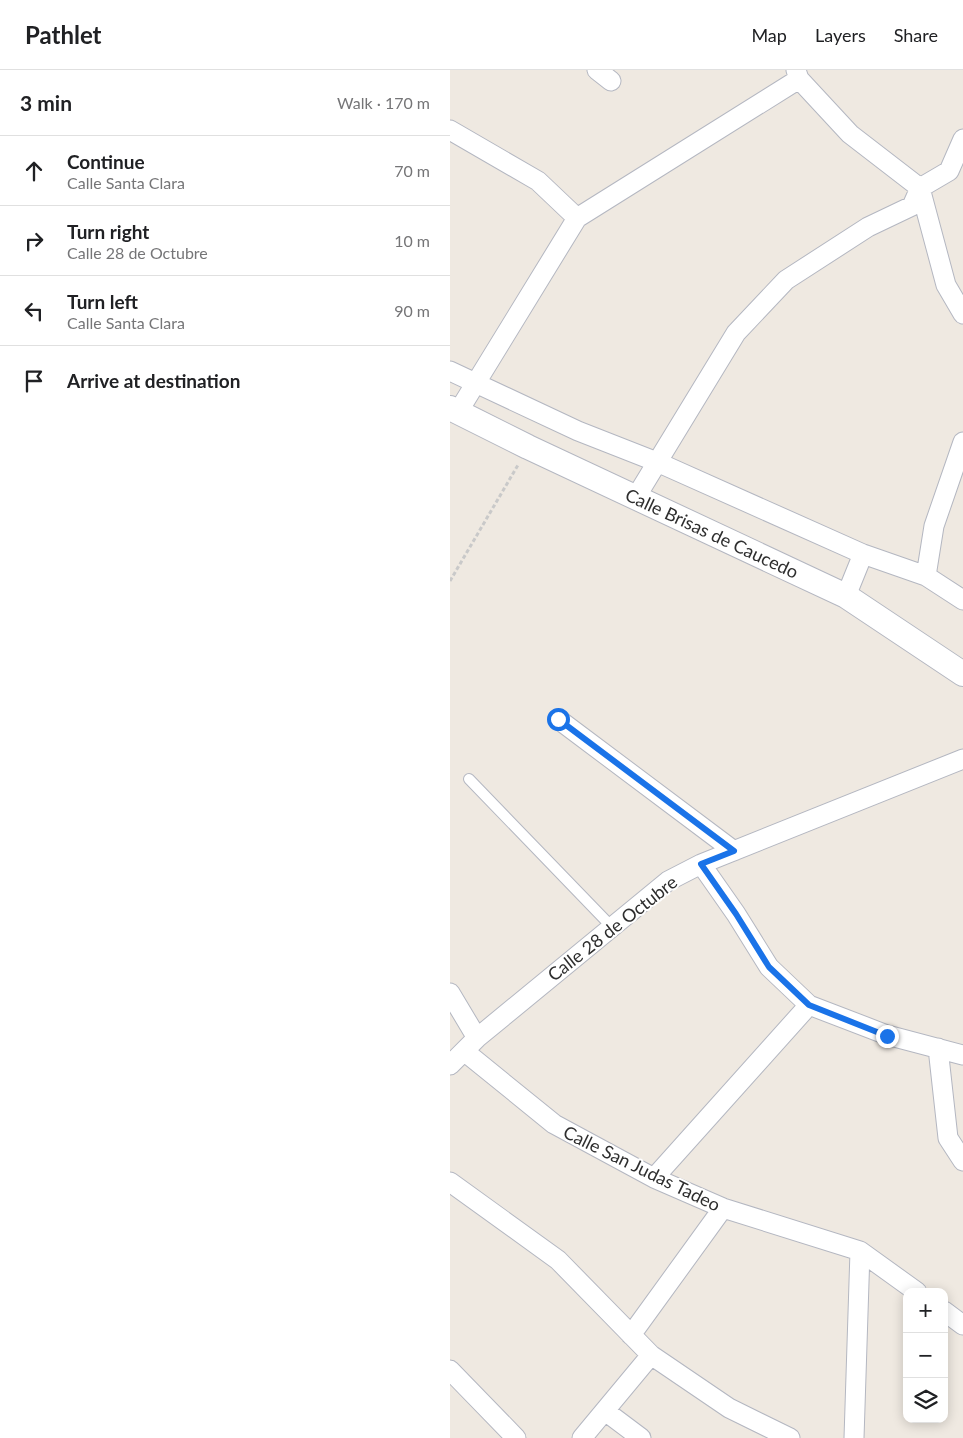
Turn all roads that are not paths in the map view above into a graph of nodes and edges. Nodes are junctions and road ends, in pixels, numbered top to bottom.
1 (797, 74) edge
2 (450, 130) edge
3 (963, 139) edge
4 (920, 188) junction
5 (577, 218) junction
6 (963, 314) edge
7 (450, 371) edge
8 (476, 383) junction
9 (454, 410) edge
10 (963, 442) edge
11 (657, 462) junction
12 (636, 497) junction
13 (863, 554) junction
14 (926, 576) junction
15 (846, 596) junction
16 (963, 600) edge
17 (963, 674) edge
18 (558, 719) dead end
19 (963, 759) edge
20 (469, 779) dead end
21 (734, 851) junction
22 (701, 864) junction
23 (610, 926) junction
24 (450, 993) edge
25 (809, 1005) junction
26 (470, 1044) junction
27 (938, 1048) junction
28 (963, 1055) edge
29 (450, 1065) edge
30 (963, 1160) edge
31 (654, 1178) junction
32 (450, 1182) edge
33 (723, 1208) junction
34 (860, 1251) junction
35 (912, 1288) edge
36 (948, 1314) edge
37 (963, 1324) edge
38 (631, 1335) junction
39 (651, 1355) junction
40 (450, 1370) edge
41 (605, 1411) junction
42 (516, 1438) edge
43 (582, 1438) edge
44 (641, 1438) edge
45 (790, 1438) edge
46 (854, 1438) edge

1 - 4 street
1 - 5 street
2 - 5 street
3 - 4 street
4 - 6 street
4 - 11 street
5 - 8 street
7 - 8 street
8 - 9 street
8 - 11 street
9 - 12 street, Calle Brisas de Caucedo
10 - 14 street
11 - 12 street
11 - 13 street
12 - 15 street, Calle Brisas de Caucedo
13 - 14 street
13 - 15 street
14 - 16 street
15 - 17 street, Calle Brisas de Caucedo
18 - 21 street
19 - 21 street, Calle 28 de Octubre
20 - 23 lane
21 - 22 street, Calle 28 de Octubre
22 - 23 street, Calle 28 de Octubre
22 - 25 street
23 - 26 street, Calle 28 de Octubre
24 - 26 street, Calle San Judas Tadeo
25 - 27 street
25 - 31 street
26 - 29 street, Calle 28 de Octubre
26 - 31 street, Calle San Judas Tadeo
27 - 28 street
27 - 30 street
31 - 33 street, Calle San Judas Tadeo
32 - 38 street
33 - 34 street, Calle San Judas Tadeo
33 - 38 street
34 - 35 street, Calle San Judas Tadeo
34 - 46 street
36 - 37 street
38 - 39 street
39 - 41 street
39 - 45 street
40 - 42 street
41 - 43 street
41 - 44 street

